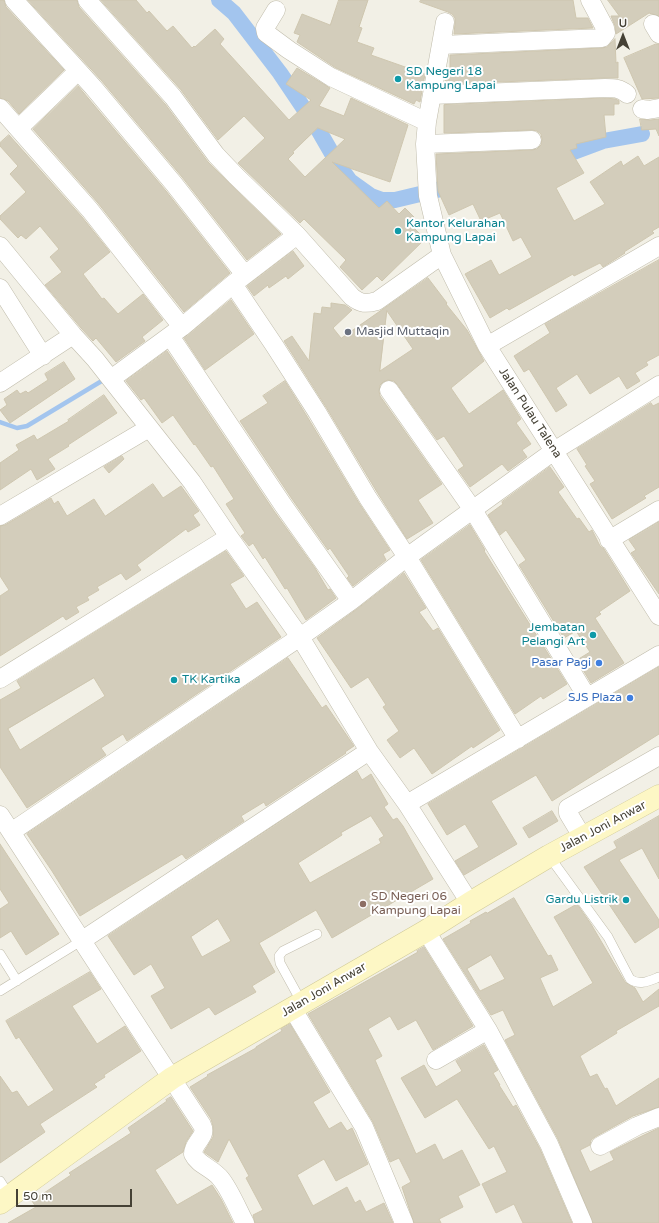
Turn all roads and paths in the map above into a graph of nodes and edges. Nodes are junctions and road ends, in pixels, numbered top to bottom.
1 (14, 0) edge
2 (87, 0) edge
3 (590, 0) edge
4 (276, 10) dead end
5 (445, 22) dead end
6 (441, 45) junction
7 (78, 71) junction
8 (627, 94) dead end
9 (432, 95) junction
10 (0, 108) edge
11 (427, 122) junction
12 (19, 128) junction
13 (532, 140) dead end
14 (425, 144) junction
15 (297, 235) junction
16 (0, 246) edge
17 (659, 246) edge
18 (442, 255) junction
19 (239, 280) junction
20 (0, 288) edge
21 (176, 331) junction
22 (73, 335) junction
23 (487, 346) junction
24 (43, 356) junction
25 (111, 379) junction
26 (0, 383) edge
27 (659, 385) edge
28 (389, 390) dead end
29 (149, 428) junction
30 (554, 451) junction
31 (472, 510) junction
32 (659, 510) edge
33 (0, 516) edge
34 (229, 537) junction
35 (610, 540) junction
36 (407, 557) junction
37 (351, 601) junction
38 (659, 616) edge
39 (300, 638) junction
40 (659, 655) edge
41 (0, 679) edge
42 (587, 697) junction
43 (518, 739) junction
44 (369, 751) junction
45 (659, 756) edge
46 (659, 796) edge
47 (407, 804) junction
48 (0, 815) edge
49 (10, 832) junction
50 (583, 838) junction
51 (549, 856) junction
52 (470, 903) junction
53 (426, 931) junction
54 (317, 934) dead end
55 (81, 941) junction
56 (0, 954) edge
57 (659, 977) edge
58 (16, 981) junction
59 (0, 991) edge
60 (297, 1005) junction
61 (488, 1030) junction
62 (436, 1060) dead end
63 (172, 1078) junction
64 (659, 1117) edge
65 (600, 1146) dead end
66 (3, 1193) edge
67 (245, 1223) edge
68 (404, 1223) edge
69 (583, 1223) edge

1 - 7 street
2 - 15 street
3 - 6 street
4 - 11 street
5 - 6 street
6 - 9 street
7 - 12 street
7 - 19 street
8 - 9 street
9 - 11 street
10 - 12 street
11 - 14 street
12 - 21 street
13 - 14 street
14 - 18 street, Jalan Pulau Talena
15 - 18 street
15 - 19 street
16 - 22 street
17 - 23 street
18 - 23 street, Jalan Pulau Talena
19 - 21 street
19 - 36 street
20 - 24 street
21 - 25 street
21 - 37 street
22 - 24 street
22 - 25 street
23 - 30 street, Jalan Pulau Talena
24 - 26 street
25 - 29 street
27 - 30 street
28 - 31 street
29 - 33 street
29 - 34 street
30 - 31 street
30 - 35 street, Jalan Pulau Talena
31 - 36 street
31 - 42 street
32 - 35 street
34 - 39 street
34 - 41 street
35 - 38 street, Jalan Pulau Talena
36 - 37 street
36 - 43 street
37 - 39 street
39 - 44 street
39 - 49 street
40 - 42 street
42 - 43 street
43 - 47 street
44 - 47 street
44 - 55 street
45 - 50 street
46 - 50 main road, Jalan Joni Anwar
47 - 52 street
48 - 49 street
49 - 55 street
50 - 51 main road, Jalan Joni Anwar
51 - 52 main road, Jalan Joni Anwar
51 - 57 lane
52 - 53 main road, Jalan Joni Anwar
53 - 60 main road, Jalan Joni Anwar
53 - 61 street
54 - 60 lane
55 - 58 lane
55 - 63 street
56 - 58 lane
58 - 59 lane
60 - 63 main road, Jalan Joni Anwar
60 - 68 street
61 - 62 street
61 - 69 street
63 - 66 main road, Jalan Joni Anwar
63 - 67 street
64 - 65 street

